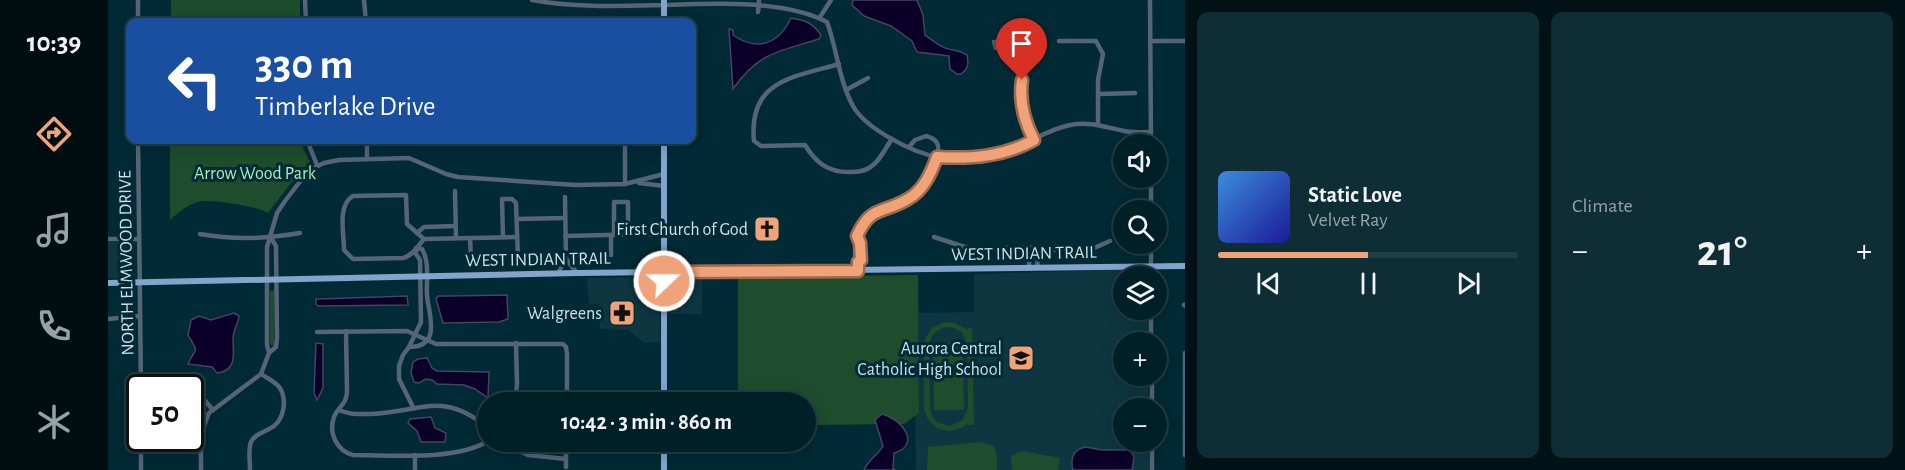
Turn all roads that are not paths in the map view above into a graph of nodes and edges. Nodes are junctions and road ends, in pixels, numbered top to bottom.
1 (138, 0) edge
2 (305, 0) edge
3 (364, 0) edge
4 (532, 0) edge
5 (831, 0) edge
6 (1150, 0) edge
7 (759, 1) edge
8 (664, 2) edge
9 (598, 3) edge
10 (758, 12) dead end
11 (820, 17) junction
12 (138, 18) edge
13 (306, 18) edge
14 (366, 18) edge
15 (664, 18) edge
16 (1059, 41) dead end
17 (1150, 41) junction
18 (1185, 41) edge
19 (1029, 49) junction
20 (839, 64) junction
21 (868, 78) dead end
22 (846, 90) junction
23 (1135, 93) dead end
24 (1099, 94) junction
25 (1098, 124) junction
26 (1151, 132) joint
27 (892, 139) junction
28 (1034, 140) junction
29 (138, 144) edge
30 (309, 144) edge
31 (367, 144) edge
32 (625, 144) edge
33 (664, 144) edge
34 (909, 147) junction
35 (937, 157) junction
36 (367, 158) junction
37 (317, 165) junction
38 (664, 174) junction
39 (634, 183) junction
40 (625, 184) junction
41 (664, 186) junction
42 (455, 191) dead end
43 (565, 197) dead end
44 (565, 218) junction
45 (517, 219) junction
46 (455, 226) junction
47 (300, 233) dead end
48 (417, 233) junction
49 (200, 234) dead end
50 (650, 234) dead end
51 (613, 235) junction
52 (628, 235) junction
53 (565, 236) junction
54 (503, 237) junction
55 (517, 237) junction
56 (934, 237) dead end
57 (271, 238) junction
58 (456, 238) junction
59 (470, 238) junction
60 (108, 239) edge
61 (139, 239) junction
62 (424, 239) junction
63 (1110, 241) dead end
64 (416, 248) junction
65 (1030, 248) junction
66 (1039, 249) junction
67 (1151, 254) edge
68 (611, 255) dead end
69 (518, 259) dead end
70 (566, 259) junction
71 (471, 260) dead end
72 (1113, 266) edge
73 (1151, 266) edge
74 (1167, 266) edge
75 (1185, 266) edge
76 (1029, 267) junction
77 (1037, 267) junction
78 (858, 271) junction
79 (664, 272) junction
80 (578, 273) junction
81 (558, 274) junction
82 (420, 277) junction
83 (428, 277) junction
84 (267, 280) junction
85 (277, 280) junction
86 (108, 283) edge
87 (139, 283) junction
88 (140, 316) junction
89 (108, 319) edge
90 (346, 331) junction
91 (317, 332) dead end
92 (415, 334) junction
93 (426, 340) junction
94 (516, 343) junction
95 (410, 347) junction
96 (269, 353) junction
97 (1185, 353) edge
98 (141, 374) edge
99 (261, 374) junction
100 (516, 392) edge
101 (567, 392) edge
102 (664, 392) edge
103 (204, 399) edge
104 (413, 407) junction
105 (213, 410) junction
106 (339, 410) junction
107 (477, 420) edge
108 (477, 447) edge
109 (141, 452) edge
110 (522, 452) edge
111 (566, 452) edge
112 (664, 452) edge
113 (1152, 452) edge
114 (415, 454) junction
115 (1185, 455) edge
116 (566, 459) junction
117 (566, 467) dead end
118 (141, 470) edge
119 (201, 470) edge
120 (250, 470) edge
121 (416, 470) edge
122 (664, 470) edge
123 (1152, 470) edge

1 - 12 street
2 - 13 street
3 - 14 street
4 - 9 street
5 - 11 street
6 - 17 street
7 - 8 street
7 - 10 street
7 - 11 street
8 - 9 street
8 - 15 main road
11 - 20 street
16 - 24 street
17 - 18 street
17 - 26 street
19 - 19 street
19 - 28 street
20 - 22 street
20 - 27 street
21 - 22 street
22 - 27 street
23 - 24 street
24 - 25 street
25 - 26 street
25 - 28 street
27 - 34 street
28 - 35 street
29 - 61 street, NORTH ELMWOOD DRIVE
30 - 37 street
31 - 36 street
32 - 40 street
33 - 38 main road
34 - 35 street
34 - 35 street
35 - 78 street
36 - 37 street
36 - 40 street
37 - 57 street
38 - 39 street
38 - 41 main road
39 - 40 street
39 - 41 street
41 - 79 main road
42 - 46 street
43 - 44 street
44 - 45 street
44 - 53 street
45 - 54 street
45 - 55 street
46 - 48 street
46 - 58 street
47 - 57 street
48 - 62 street
48 - 64 street
49 - 57 street
50 - 52 street
51 - 52 street
51 - 52 street
51 - 53 street
51 - 68 street
53 - 70 street
54 - 55 street
54 - 59 street
55 - 69 street
56 - 65 street
57 - 84 street
57 - 85 street
58 - 59 street
58 - 62 street
59 - 71 street
60 - 61 street
61 - 87 street, NORTH ELMWOOD DRIVE
62 - 64 street
63 - 66 street
64 - 82 street
64 - 83 street
65 - 66 street
65 - 76 street
66 - 77 street
67 - 73 street
70 - 80 street
70 - 81 street
72 - 77 main road, WEST INDIAN TRAIL
74 - 75 main road, WEST INDIAN TRAIL
76 - 77 main road, WEST INDIAN TRAIL
76 - 78 main road, WEST INDIAN TRAIL
78 - 79 main road, WEST INDIAN TRAIL
79 - 80 main road, WEST INDIAN TRAIL
79 - 102 main road
80 - 81 main road, WEST INDIAN TRAIL
81 - 83 main road, WEST INDIAN TRAIL
82 - 83 main road, WEST INDIAN TRAIL
82 - 85 main road, WEST INDIAN TRAIL
82 - 92 street
83 - 93 street
84 - 85 main road, WEST INDIAN TRAIL
84 - 87 main road, WEST INDIAN TRAIL
84 - 96 street
85 - 96 street
86 - 87 main road, WEST INDIAN TRAIL
87 - 88 street, NORTH ELMWOOD DRIVE
88 - 89 street
88 - 98 street, NORTH ELMWOOD DRIVE
90 - 91 street
90 - 92 street
90 - 106 street
92 - 93 street
92 - 95 street
93 - 94 street
93 - 95 street
94 - 100 street
94 - 101 street
95 - 104 street
96 - 99 street
97 - 115 street
99 - 105 street
99 - 120 street
103 - 105 street
104 - 106 street
104 - 107 street
105 - 119 street
106 - 114 street
108 - 114 street
109 - 118 street
110 - 116 street
111 - 116 street
112 - 122 main road
113 - 123 street
114 - 121 street
116 - 117 street

